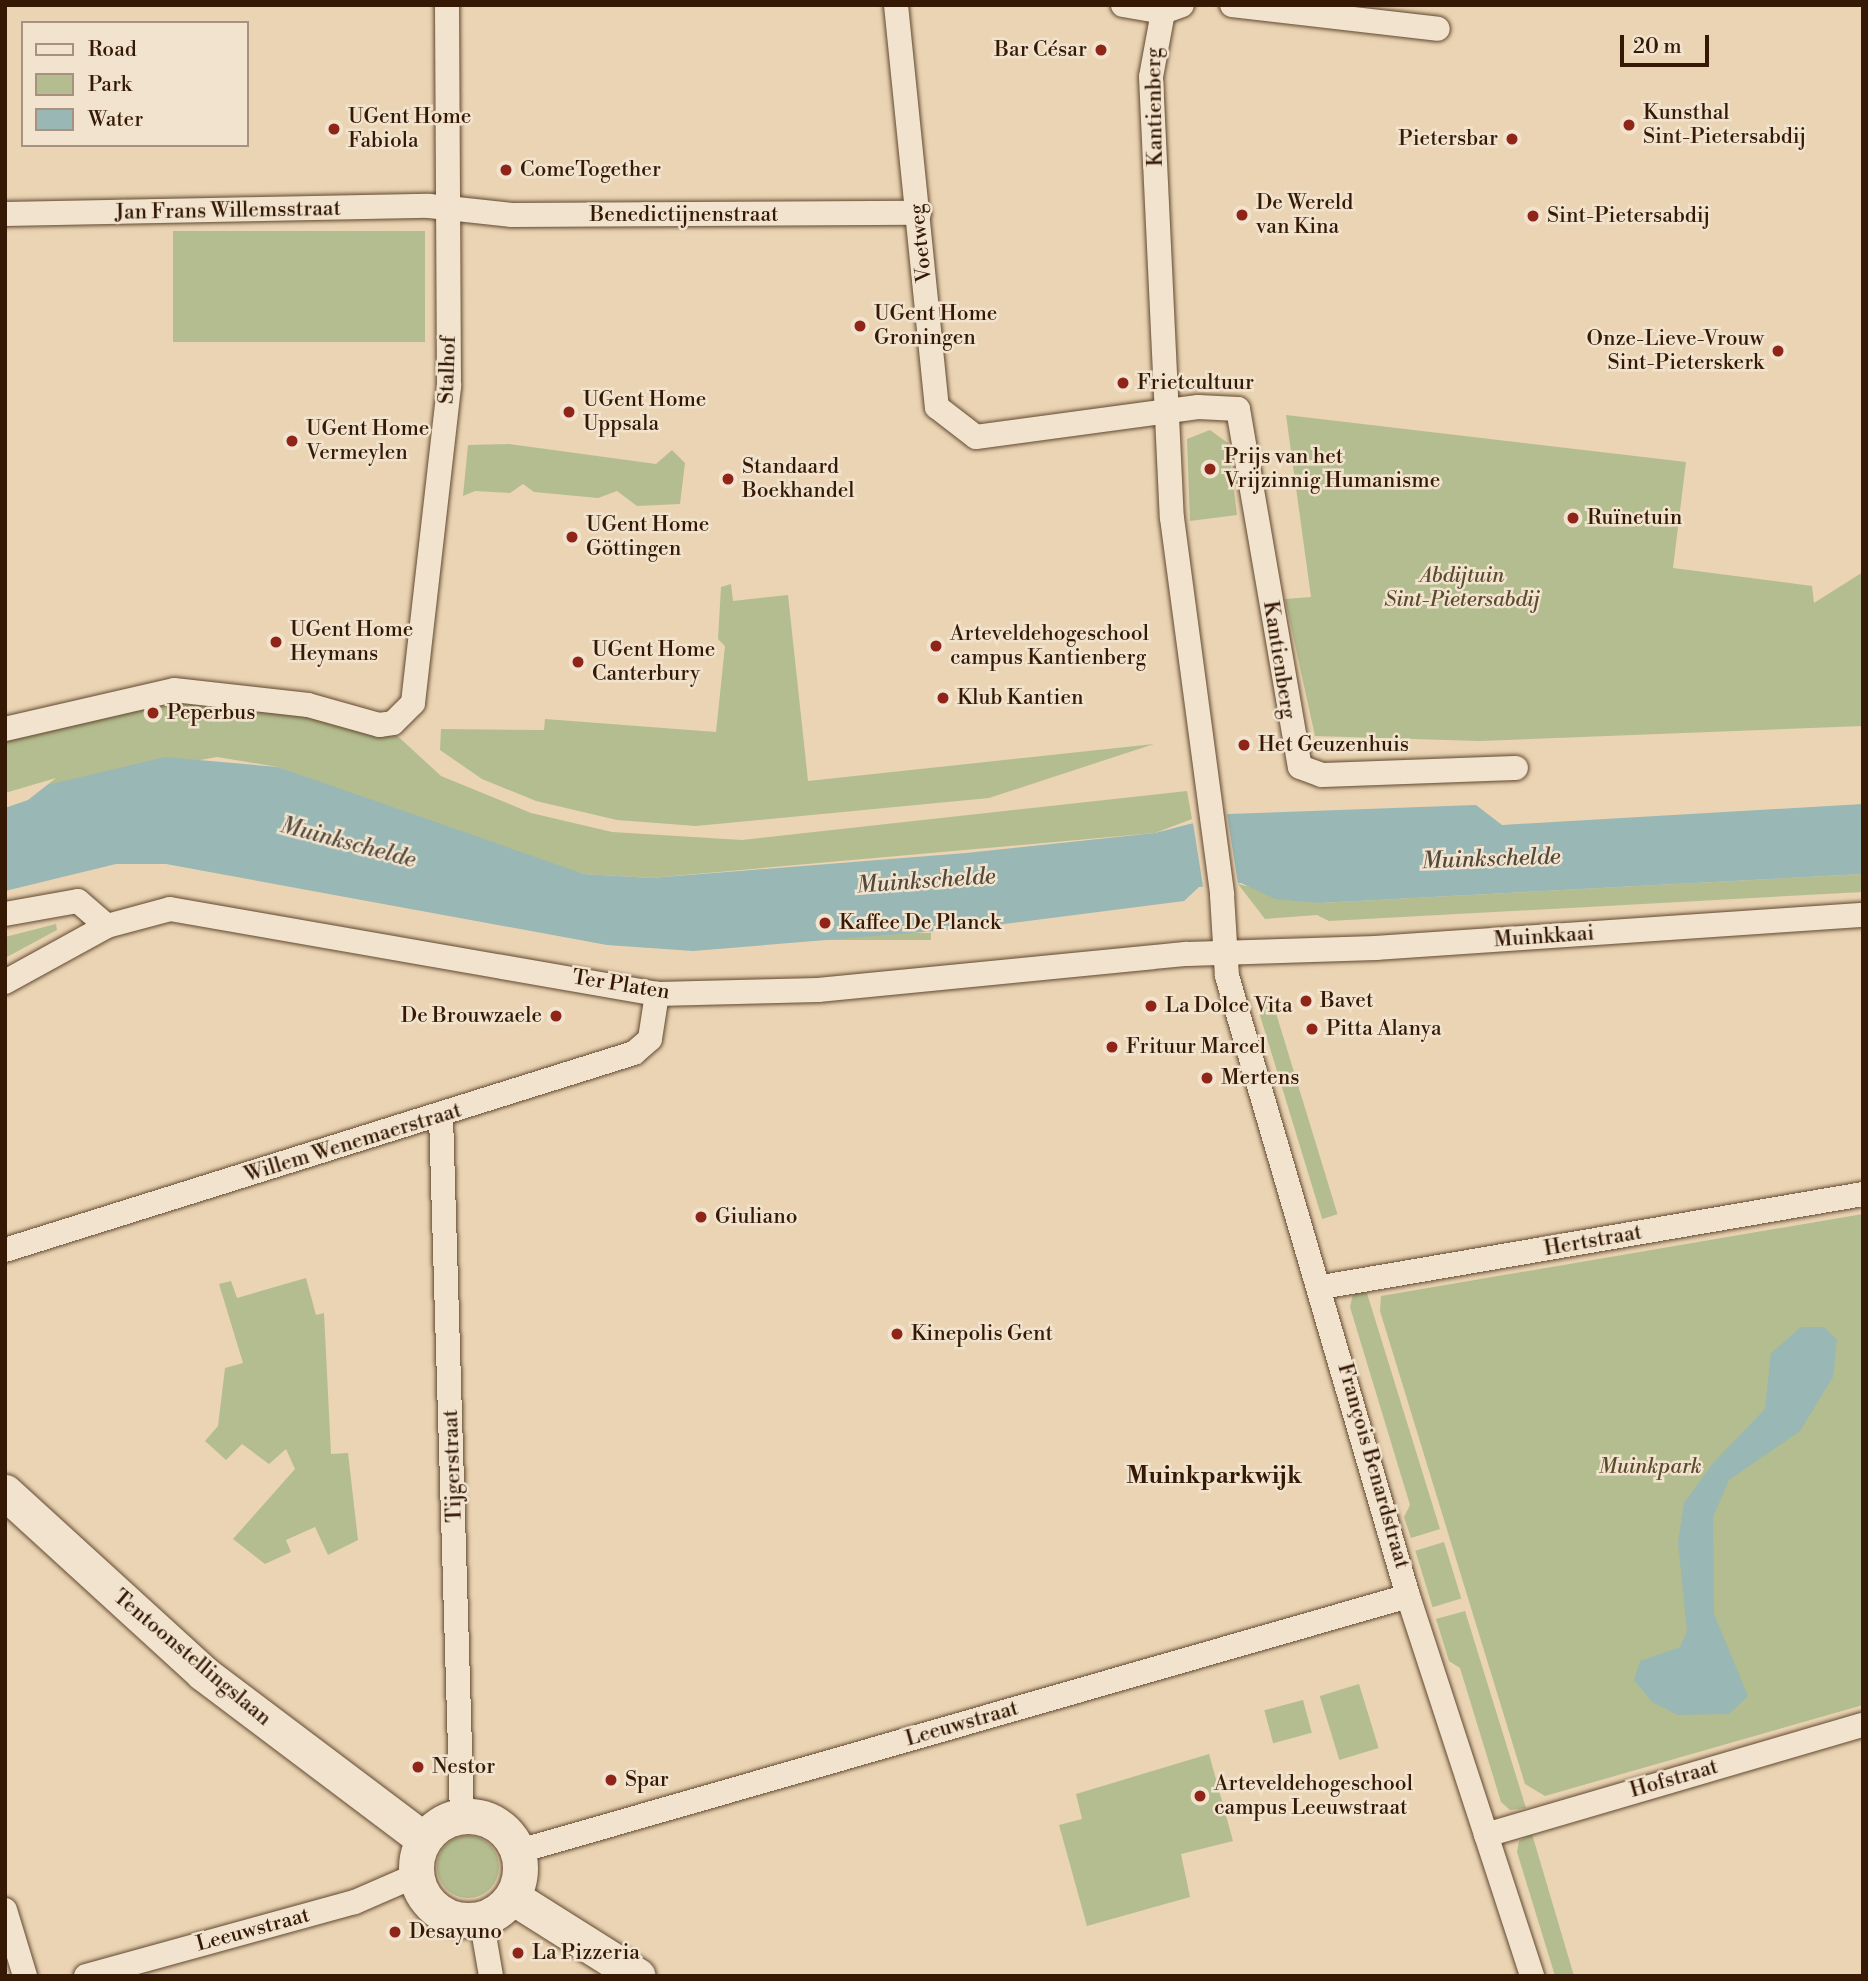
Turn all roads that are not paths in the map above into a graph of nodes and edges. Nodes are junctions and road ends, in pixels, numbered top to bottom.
1 (896, 5) edge
2 (1124, 5) edge
3 (1232, 5) edge
4 (447, 8) edge
5 (1172, 9) edge
6 (1438, 29) dead end
7 (450, 209) junction
8 (5, 214) edge
9 (919, 214) junction
10 (1167, 413) junction
11 (5, 729) edge
12 (1516, 768) dead end
13 (5, 914) edge
14 (1863, 915) edge
15 (107, 926) junction
16 (1225, 954) junction
17 (5, 982) edge
18 (657, 994) junction
19 (441, 1116) junction
20 (1863, 1194) edge
21 (5, 1250) edge
22 (1322, 1287) junction
23 (5, 1492) edge
24 (1408, 1596) junction
25 (1863, 1725) edge
26 (462, 1817) junction
27 (1486, 1835) junction
28 (422, 1838) junction
29 (516, 1852) junction
30 (417, 1875) junction
31 (514, 1898) junction
32 (5, 1910) edge
33 (481, 1918) junction
34 (25, 1976) edge
35 (86, 1976) edge
36 (491, 1976) edge
37 (638, 1976) edge
38 (1532, 1976) edge

1 - 9 street, Voetweg
2 - 5 street
3 - 6 street
4 - 7 street, Stalhof
5 - 10 street, Kantienberg
7 - 8 street, Jan Frans Willemsstraat
7 - 9 street, Benedictijnenstraat
7 - 11 street, Stalhof
9 - 10 street, Voetweg
10 - 12 street, Kantienberg
10 - 16 street, Kantienberg
13 - 15 street
14 - 16 street, Muinkkaai
15 - 17 street, Ter Platen
15 - 18 street, Ter Platen
16 - 18 street, Ter Platen
16 - 22 street, François Benardstraat
18 - 19 street, Willem Wenemaerstraat
19 - 21 street, Willem Wenemaerstraat
19 - 26 street, Tijgerstraat
20 - 22 street, Hertstraat
22 - 24 street, François Benardstraat
23 - 28 street, Tentoonstellingslaan
24 - 27 street, François Benardstraat
24 - 29 street, Leeuwstraat
25 - 27 street, Hofstraat
26 - 28 street
26 - 29 street
27 - 38 street, François Benardstraat
28 - 30 street
29 - 31 street
30 - 33 street
30 - 35 street, Leeuwstraat
31 - 33 street
31 - 37 street
32 - 34 street
33 - 36 street

